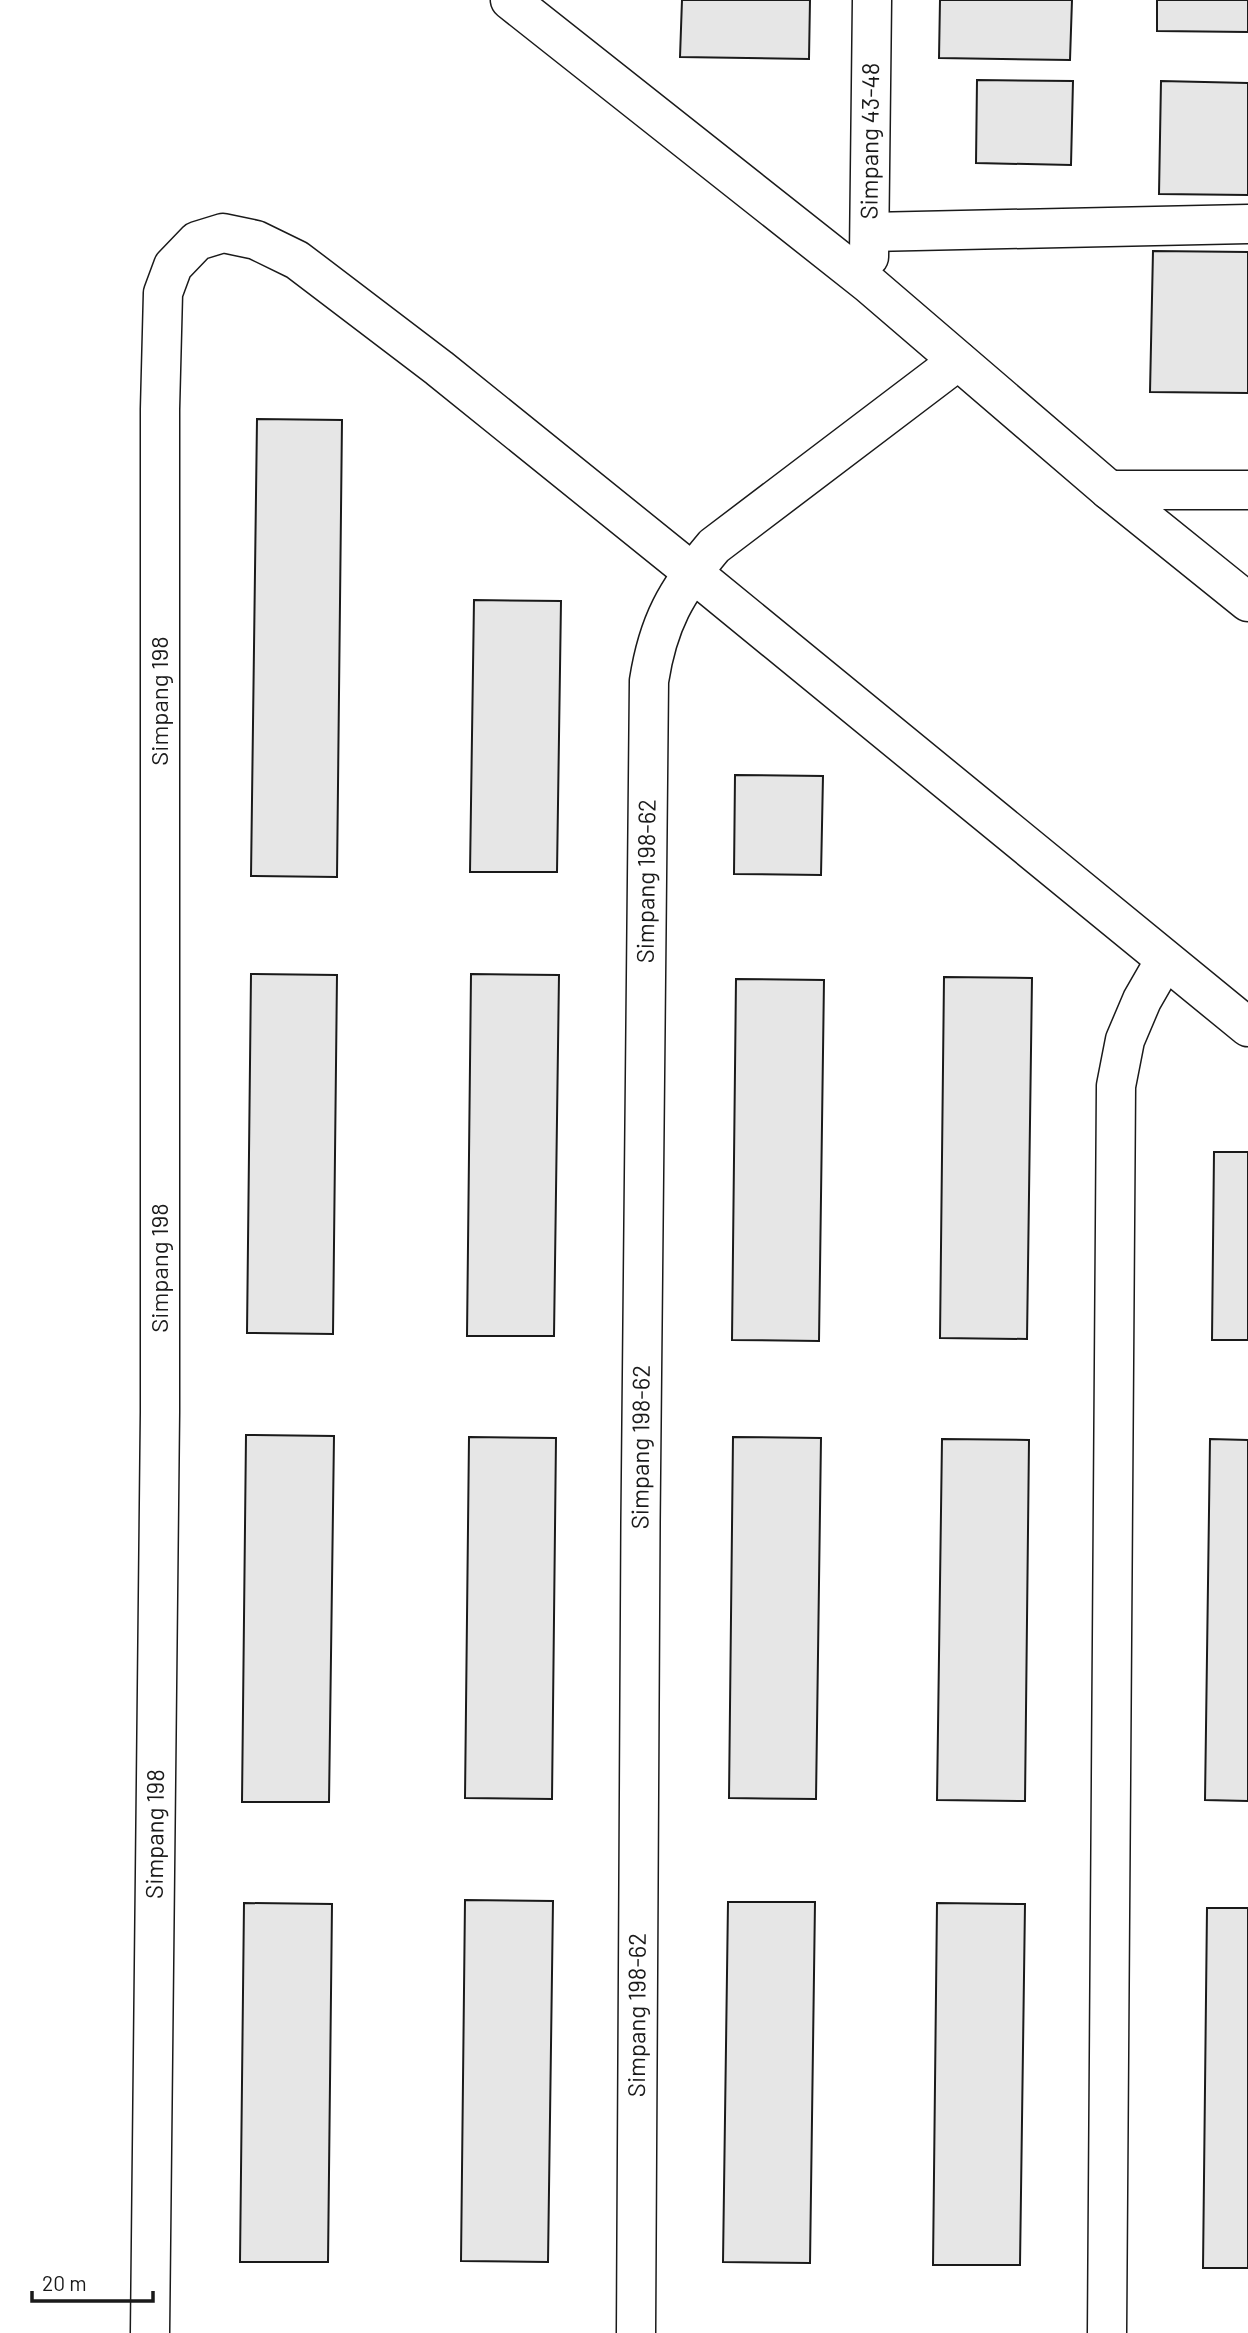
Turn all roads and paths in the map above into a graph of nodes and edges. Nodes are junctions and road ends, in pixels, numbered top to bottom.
1 (510, 0) edge
2 (872, 0) edge
3 (1248, 225) edge
4 (870, 232) junction
5 (869, 284) junction
6 (958, 361) junction
7 (1108, 490) junction
8 (1248, 490) edge
9 (692, 572) junction
10 (1248, 602) edge
11 (1164, 960) junction
12 (1248, 1027) edge
13 (150, 2333) edge
14 (636, 2333) edge
15 (1107, 2333) edge

1 - 5 street
2 - 4 street, Simpang 43-48
3 - 4 street
4 - 5 street, Simpang 43-48
5 - 6 street
6 - 7 street
6 - 9 street, Simpang 198-62
7 - 8 street
7 - 10 street
9 - 11 street
9 - 13 street, Simpang 198
9 - 14 street, Simpang 198-62
11 - 12 street
11 - 15 street

